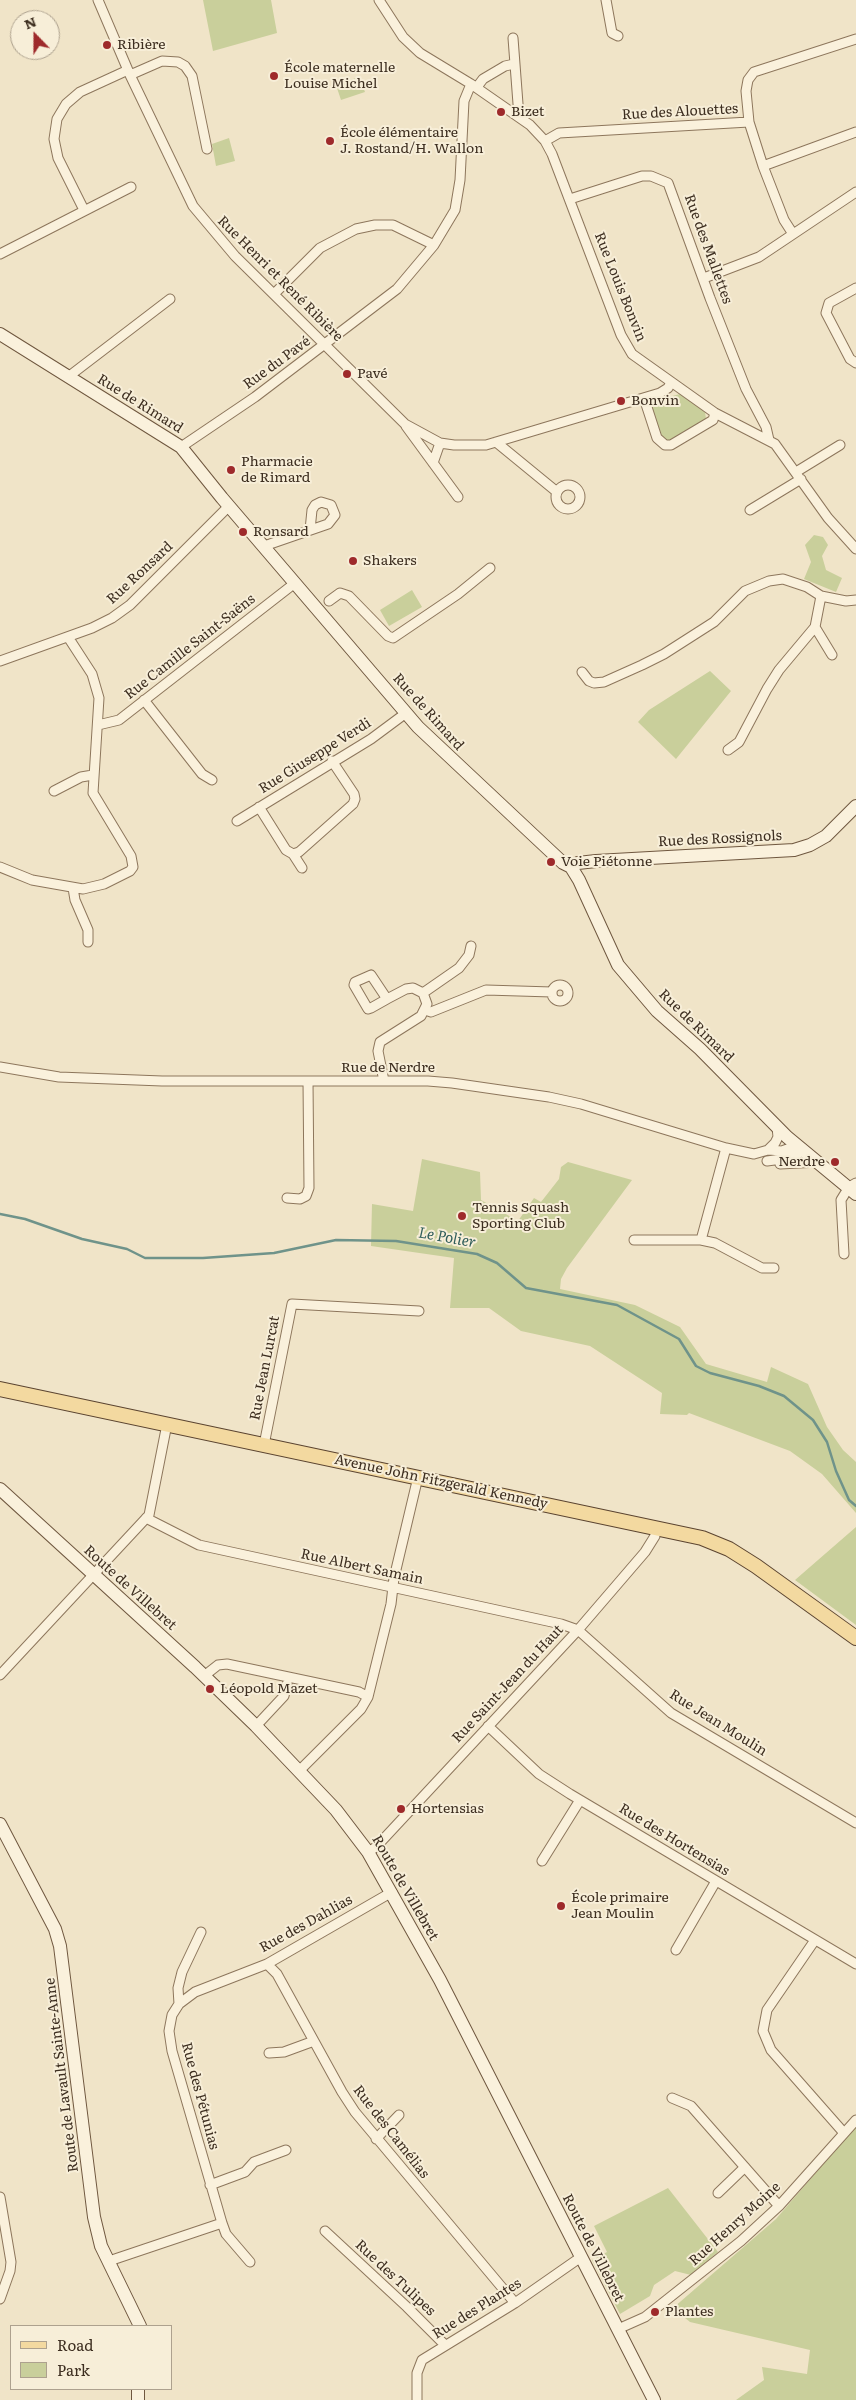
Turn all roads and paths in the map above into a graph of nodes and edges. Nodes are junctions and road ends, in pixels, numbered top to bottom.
1 (98, 0) edge
2 (379, 0) edge
3 (606, 0) edge
4 (618, 36) dead end
5 (513, 38) dead end
6 (856, 40) edge
7 (514, 64) junction
8 (129, 72) junction
9 (474, 86) junction
10 (519, 117) junction
11 (749, 122) junction
12 (856, 132) edge
13 (545, 141) junction
14 (207, 149) dead end
15 (763, 166) junction
16 (131, 187) dead end
17 (856, 192) edge
18 (570, 199) junction
19 (84, 210) junction
20 (793, 234) junction
21 (434, 245) junction
22 (0, 254) edge
23 (704, 278) junction
24 (856, 288) edge
25 (274, 294) junction
26 (170, 299) dead end
27 (0, 334) edge
28 (326, 344) junction
29 (856, 363) edge
30 (68, 377) junction
31 (671, 382) junction
32 (644, 398) junction
33 (716, 413) junction
34 (405, 424) junction
35 (769, 440) junction
36 (496, 442) junction
37 (440, 443) junction
38 (840, 444) dead end
39 (181, 447) junction
40 (433, 463) junction
41 (798, 475) junction
42 (557, 492) dead end
43 (458, 497) dead end
44 (229, 506) junction
45 (750, 510) dead end
46 (310, 530) dead end
47 (263, 546) junction
48 (856, 549) edge
49 (490, 568) dead end
50 (295, 583) junction
51 (821, 596) junction
52 (856, 600) edge
53 (329, 601) dead end
54 (815, 626) junction
55 (68, 637) junction
56 (832, 655) dead end
57 (0, 661) edge
58 (582, 672) dead end
59 (144, 700) junction
60 (406, 713) junction
61 (98, 725) junction
62 (728, 750) dead end
63 (332, 761) junction
64 (93, 775) junction
65 (212, 780) dead end
66 (54, 791) dead end
67 (856, 806) edge
68 (259, 807) junction
69 (236, 821) dead end
70 (293, 854) junction
71 (0, 867) edge
72 (570, 867) junction
73 (302, 868) dead end
74 (73, 888) junction
75 (88, 942) dead end
76 (470, 946) dead end
77 (552, 992) dead end
78 (423, 993) junction
79 (387, 999) dead end
80 (425, 1010) junction
81 (0, 1066) edge
82 (308, 1081) junction
83 (384, 1081) junction
84 (777, 1127) junction
85 (798, 1145) junction
86 (726, 1148) junction
87 (768, 1150) junction
88 (754, 1154) junction
89 (767, 1161) junction
90 (819, 1162) junction
91 (854, 1188) edge
92 (287, 1198) dead end
93 (634, 1240) dead end
94 (701, 1240) junction
95 (844, 1254) dead end
96 (774, 1268) dead end
97 (419, 1310) dead end
98 (0, 1388) edge
99 (167, 1424) junction
100 (264, 1445) junction
101 (418, 1477) junction
102 (0, 1489) edge
103 (146, 1518) junction
104 (656, 1527) junction
105 (93, 1575) junction
106 (393, 1588) junction
107 (578, 1630) junction
108 (856, 1638) edge
109 (0, 1675) edge
110 (204, 1676) junction
111 (287, 1684) dead end
112 (368, 1697) junction
113 (256, 1726) junction
114 (488, 1726) junction
115 (300, 1770) junction
116 (580, 1800) junction
117 (856, 1823) edge
118 (0, 1824) edge
119 (368, 1852) junction
120 (542, 1861) dead end
121 (716, 1881) junction
122 (392, 1892) junction
123 (200, 1932) dead end
124 (815, 1940) junction
125 (676, 1950) dead end
126 (266, 1964) junction
127 (856, 1964) edge
128 (179, 2004) junction
129 (314, 2040) junction
130 (269, 2053) dead end
131 (672, 2098) dead end
132 (399, 2116) dead end
133 (856, 2120) edge
134 (844, 2133) junction
135 (376, 2139) junction
136 (286, 2150) dead end
137 (745, 2167) junction
138 (210, 2185) junction
139 (718, 2193) dead end
140 (0, 2197) edge
141 (779, 2206) junction
142 (222, 2223) junction
143 (325, 2232) dead end
144 (581, 2258) junction
145 (108, 2261) junction
146 (250, 2262) dead end
147 (0, 2299) edge
148 (515, 2303) junction
149 (140, 2325) edge
150 (618, 2329) junction
151 (445, 2345) junction
152 (417, 2400) edge
153 (654, 2400) edge

1 - 8 street, Rue Henri et René Ribière
2 - 9 street
3 - 4 street
5 - 7 street
6 - 11 street, Rue des Alouettes
7 - 9 street
7 - 10 street
8 - 14 street
8 - 19 street
8 - 25 street, Rue Henri et René Ribière
9 - 10 street
9 - 21 street, Rue du Pavé
10 - 13 street
11 - 13 street, Rue des Alouettes
11 - 15 street
12 - 15 street
13 - 18 street
15 - 20 street
16 - 19 street
17 - 20 street
18 - 23 street, Rue des Mallettes
18 - 31 street, Rue Louis Bonvin
19 - 22 street
20 - 23 street
21 - 25 street
21 - 28 street, Rue du Pavé
23 - 35 street, Rue des Mallettes
24 - 29 street
25 - 28 street, Rue Henri et René Ribière
26 - 30 street
27 - 30 street, Rue de Rimard
28 - 34 street, Rue Henri et René Ribière
28 - 39 street, Rue du Pavé
30 - 39 street, Rue de Rimard
31 - 32 street, Rue Henri et René Ribière
31 - 33 street, Rue Louis Bonvin
32 - 33 street
32 - 36 street, Rue Henri et René Ribière
33 - 35 street, Rue Louis Bonvin
34 - 37 street, Rue Henri et René Ribière
34 - 40 street, Rue Henri et René Ribière
35 - 41 street, Rue des Mallettes
36 - 37 street, Rue Henri et René Ribière
36 - 42 street
37 - 40 street
38 - 41 street
39 - 44 street, Rue de Rimard
40 - 43 street, Rue Henri et René Ribière
41 - 45 street
41 - 48 street, Rue des Mallettes
44 - 47 street, Rue de Rimard
44 - 55 street, Rue Ronsard
46 - 47 street
47 - 50 street, Rue de Rimard
49 - 53 street
50 - 59 street, Rue Camille Saint-Saëns
50 - 60 street, Rue de Rimard
51 - 52 street
51 - 54 street
51 - 58 street
54 - 56 street
54 - 62 street
55 - 57 street, Rue Ronsard
55 - 61 street
59 - 61 street, Rue Camille Saint-Saëns
59 - 65 street
60 - 63 street, Rue Giuseppe Verdi
60 - 72 street, Rue de Rimard
61 - 64 street
63 - 68 street, Rue Giuseppe Verdi
63 - 70 street
64 - 66 street
64 - 74 street
67 - 72 street, Rue des Rossignols
68 - 69 street, Rue Giuseppe Verdi
68 - 70 street
70 - 73 street
71 - 74 street
72 - 84 street, Rue de Rimard
74 - 75 street
76 - 78 street
77 - 80 street
78 - 79 street
78 - 80 street
80 - 83 street
81 - 82 street, Rue de Nerdre
82 - 83 street, Rue de Nerdre
82 - 92 street
83 - 86 street, Rue de Nerdre
84 - 85 street, Rue de Rimard
84 - 87 street
85 - 87 street, Rue de Nerdre
85 - 89 street
85 - 90 street, Rue de Rimard
86 - 88 street, Rue de Nerdre
86 - 94 street
87 - 88 street, Rue de Nerdre
88 - 89 street
89 - 90 street
90 - 91 street, Rue de Rimard
91 - 95 street
93 - 94 street
94 - 96 street
97 - 100 street, Rue Jean Lurcat
98 - 99 main road, Avenue John Fitzgerald Kennedy
99 - 100 main road, Avenue John Fitzgerald Kennedy
99 - 103 street
100 - 101 main road, Avenue John Fitzgerald Kennedy
101 - 104 main road, Avenue John Fitzgerald Kennedy
101 - 106 street
102 - 105 street, Route de Villebret
103 - 105 street
103 - 106 street, Rue Albert Samain
104 - 107 street, Rue Saint-Jean du Haut
104 - 108 main road, Avenue John Fitzgerald Kennedy
105 - 109 street
105 - 110 street, Route de Villebret
106 - 107 street, Rue Albert Samain
106 - 112 street
107 - 114 street, Rue Saint-Jean du Haut
107 - 117 street, Rue Jean Moulin
110 - 112 street
110 - 113 street, Route de Villebret
111 - 113 street
112 - 115 street
113 - 115 street, Route de Villebret
114 - 116 street, Rue des Hortensias
114 - 119 street, Rue Saint-Jean du Haut
115 - 119 street, Route de Villebret
116 - 120 street
116 - 121 street, Rue des Hortensias
118 - 145 street, Route de Lavault Sainte-Anne
119 - 122 street, Route de Villebret
121 - 124 street, Rue des Hortensias
121 - 125 street
122 - 126 street, Rue des Dahlias
122 - 144 street, Route de Villebret
123 - 128 street, Rue des Pétunias
124 - 127 street, Rue des Hortensias
124 - 134 street
126 - 128 street, Rue des Dahlias
126 - 129 street, Rue des Camélias
128 - 138 street, Rue des Pétunias
129 - 130 street
129 - 135 street, Rue des Camélias
131 - 137 street
132 - 135 street
133 - 134 street, Rue Henry Moine
134 - 141 street, Rue Henry Moine
135 - 148 street, Rue des Camélias
136 - 138 street
137 - 139 street
137 - 141 street
138 - 142 street, Rue des Pétunias
140 - 147 street
141 - 150 street, Rue Henry Moine
142 - 145 street
142 - 146 street, Rue des Pétunias
143 - 151 street, Rue des Tulipes
144 - 148 street, Rue des Plantes
144 - 150 street, Route de Villebret
145 - 149 street, Route de Lavault Sainte-Anne
148 - 151 street, Rue des Plantes
150 - 153 street, Route de Villebret
151 - 152 street, Rue des Plantes

